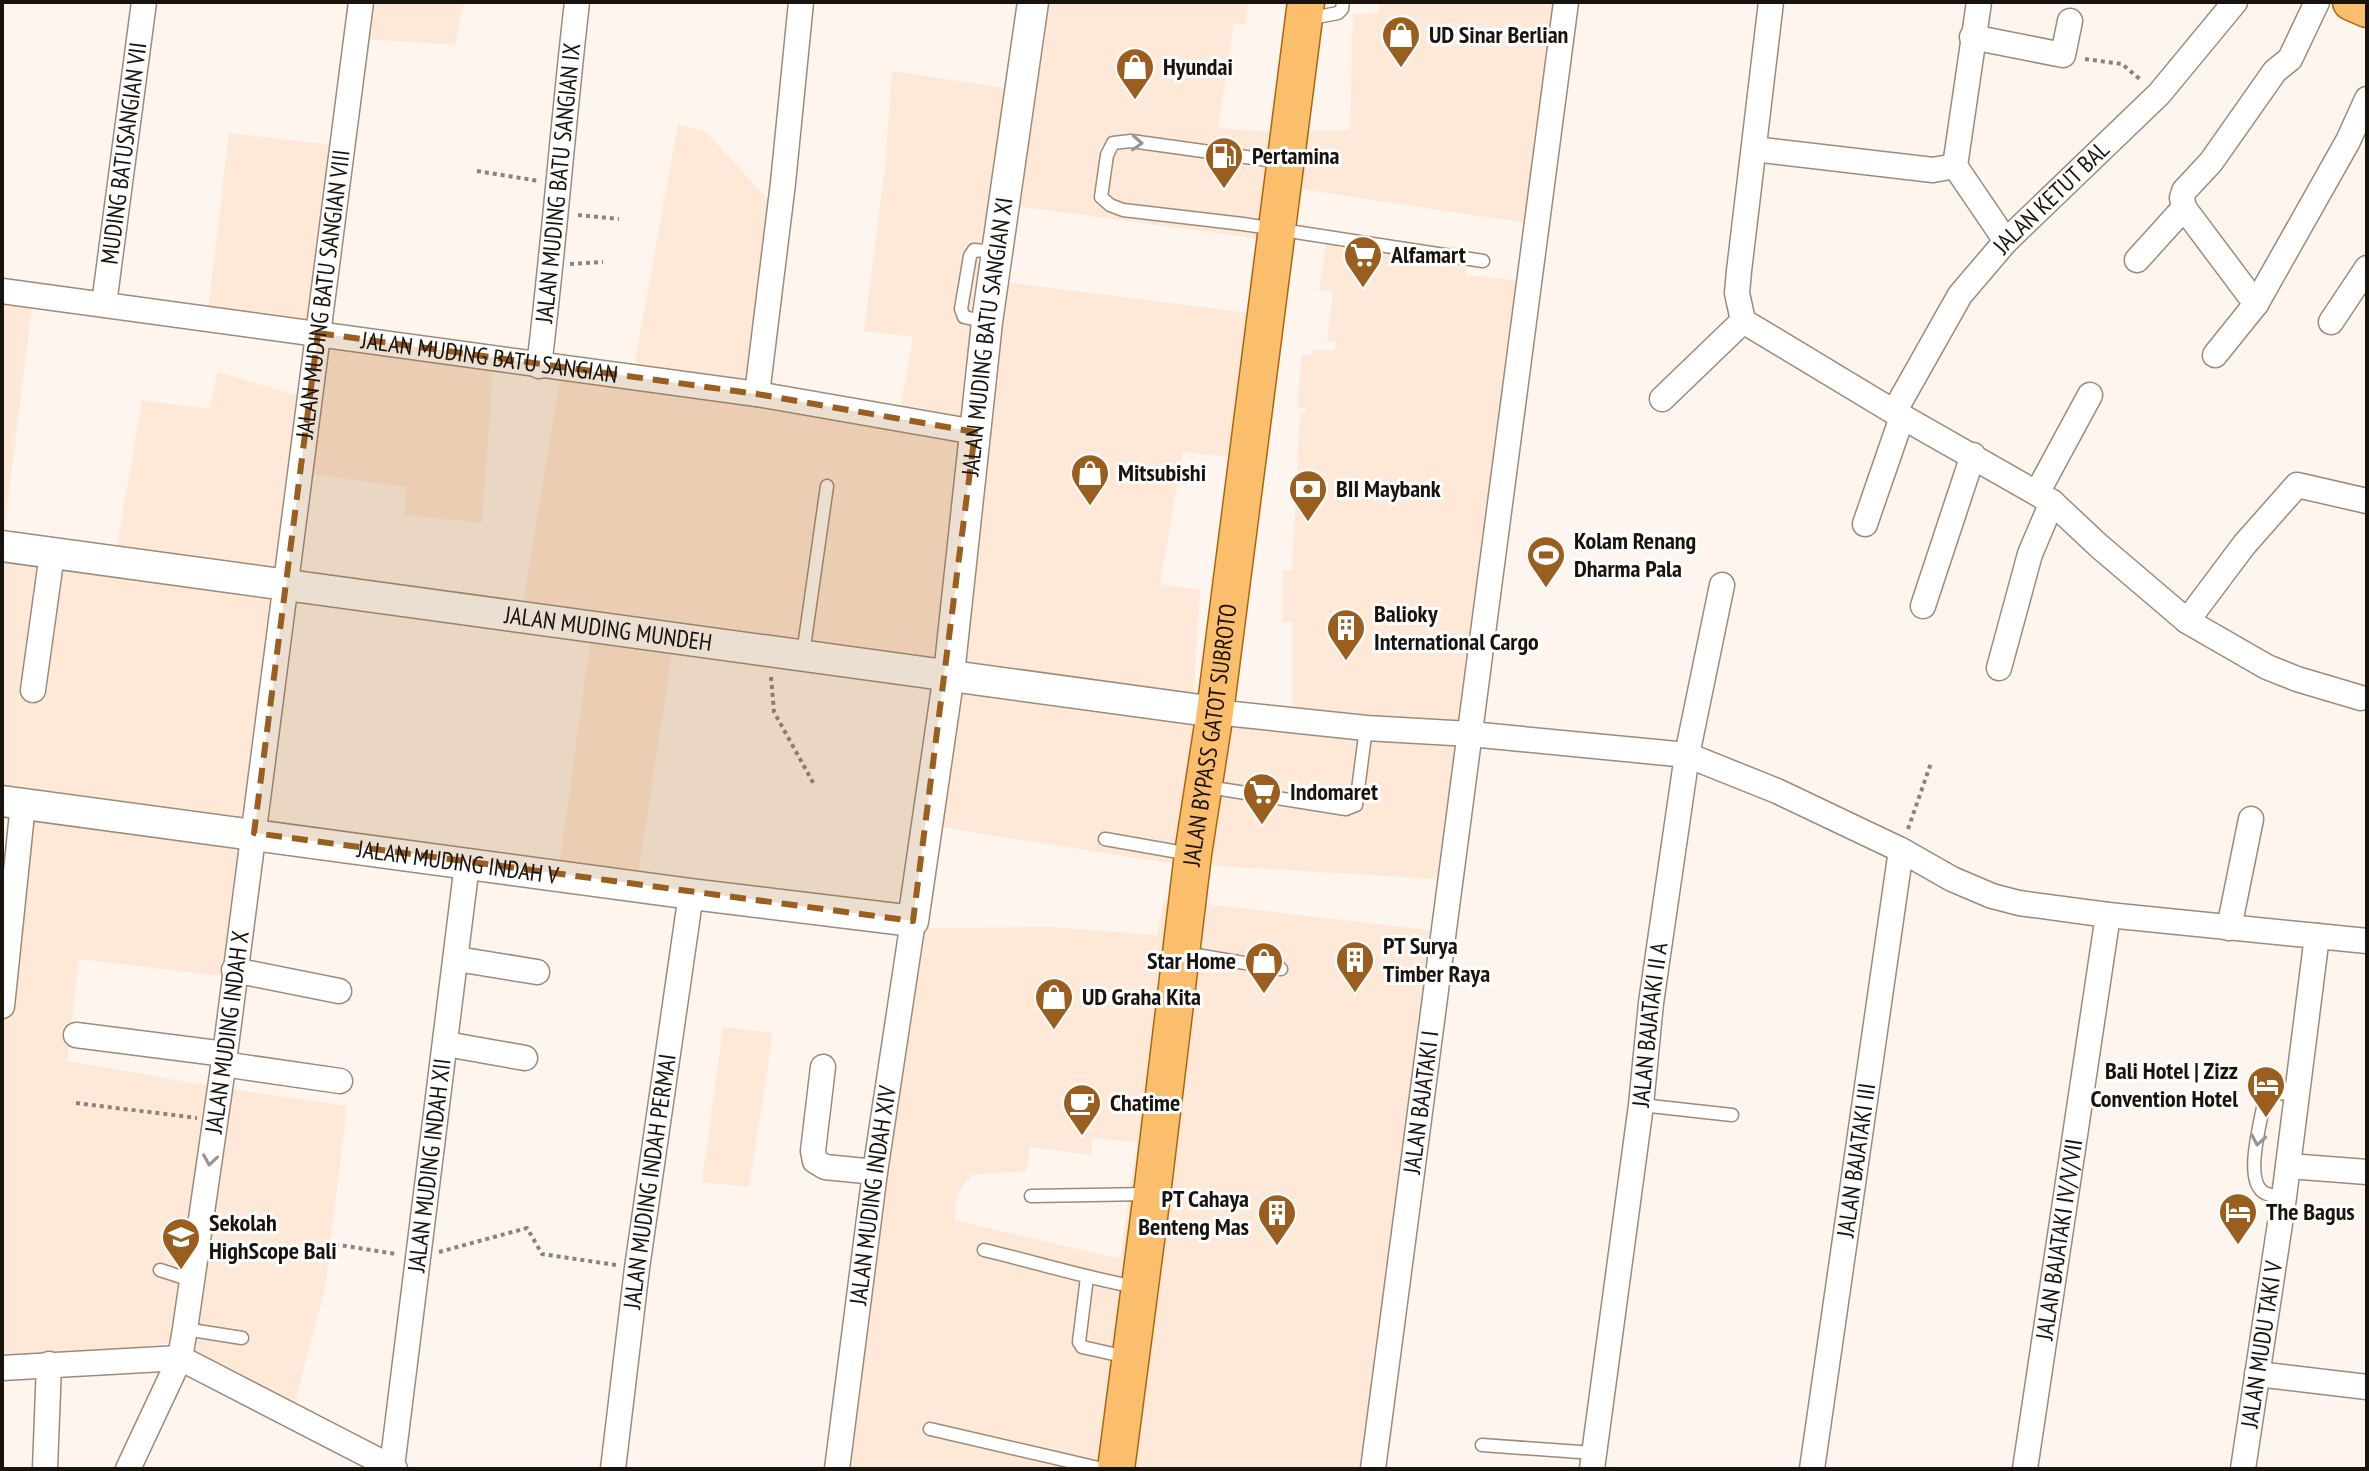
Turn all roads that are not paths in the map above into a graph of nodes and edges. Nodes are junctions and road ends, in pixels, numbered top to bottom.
1 (144, 2) edge
2 (361, 2) edge
3 (577, 2) edge
4 (801, 2) edge
5 (1033, 2) edge
6 (1343, 2) edge
7 (1566, 2) edge
8 (1771, 2) edge
9 (1979, 2) edge
10 (2235, 2) edge
11 (2317, 2) edge
12 (1305, 11) edge
13 (2070, 21) dead end
14 (1972, 37) junction
15 (2367, 99) edge
16 (1754, 149) junction
17 (1285, 162) junction
18 (1955, 166) junction
19 (2184, 208) junction
20 (1260, 227) junction
21 (2006, 241) junction
22 (2137, 260) dead end
23 (1483, 261) dead end
24 (2367, 268) edge
25 (2, 291) edge
26 (104, 304) junction
27 (2256, 304) junction
28 (1743, 321) junction
29 (2331, 322) dead end
30 (318, 333) junction
31 (2215, 355) dead end
32 (539, 366) junction
33 (757, 394) junction
34 (2090, 395) dead end
35 (1662, 399) dead end
36 (1898, 415) junction
37 (975, 432) junction
38 (1973, 455) junction
39 (827, 486) dead end
40 (2045, 498) junction
41 (2367, 501) edge
42 (1865, 524) dead end
43 (2, 546) edge
44 (52, 554) junction
45 (285, 585) junction
46 (1722, 585) dead end
47 (1923, 606) dead end
48 (2187, 621) junction
49 (803, 654) junction
50 (1999, 668) dead end
51 (949, 674) junction
52 (33, 690) dead end
53 (2361, 698) dead end
54 (1215, 712) junction
55 (1366, 728) junction
56 (1470, 734) junction
57 (1687, 755) junction
58 (1204, 786) junction
59 (12, 803) edge
60 (2251, 819) dead end
61 (254, 833) junction
62 (1105, 839) dead end
63 (1901, 850) junction
64 (1193, 854) junction
65 (467, 864) junction
66 (691, 894) junction
67 (2108, 915) junction
68 (913, 921) junction
69 (2229, 928) junction
70 (2317, 936) junction
71 (2367, 941) edge
72 (1181, 953) junction
73 (457, 959) junction
74 (1281, 969) dead end
75 (234, 970) junction
76 (537, 972) dead end
77 (339, 991) dead end
78 (2, 1006) edge
79 (76, 1035) dead end
80 (446, 1044) junction
81 (525, 1058) dead end
82 (224, 1059) junction
83 (823, 1067) dead end
84 (340, 1081) dead end
85 (2298, 1093) junction
86 (1641, 1105) junction
87 (1732, 1115) dead end
88 (2289, 1166) junction
89 (875, 1172) junction
90 (2367, 1172) edge
91 (1152, 1194) junction
92 (1031, 1196) dead end
93 (2284, 1197) junction
94 (984, 1250) dead end
95 (160, 1270) dead end
96 (1087, 1277) junction
97 (191, 1280) junction
98 (1139, 1287) junction
99 (185, 1329) junction
100 (242, 1338) dead end
101 (1129, 1357) junction
102 (180, 1358) junction
103 (49, 1364) junction
104 (2, 1368) edge
105 (2257, 1374) junction
106 (2367, 1387) edge
107 (930, 1429) dead end
108 (1482, 1445) dead end
109 (1593, 1461) edge
110 (393, 1468) edge
111 (45, 1469) edge
112 (128, 1469) edge
113 (613, 1469) edge
114 (837, 1469) edge
115 (1103, 1469) edge
116 (1116, 1469) edge
117 (1373, 1469) edge
118 (1812, 1469) edge
119 (2025, 1469) edge
120 (2243, 1469) edge

1 - 26 street, MUDING BATUSANGIAN VII
2 - 30 street, JALAN MUDING BATU SANGIAN VIII
3 - 32 street, JALAN MUDING BATU SANGIAN IX
4 - 33 street
5 - 37 street, JALAN MUDING BATU SANGIAN XI
6 - 12 lane
7 - 56 street, JALAN BAJATAKI I
8 - 16 street
9 - 14 street
10 - 21 street, JALAN KETUT BAL
11 - 19 street
12 - 17 main road, JALAN BYPASS GATOT SUBROTO
13 - 14 street
14 - 18 street
15 - 27 street
16 - 18 street
16 - 28 street
17 - 20 main road, JALAN BYPASS GATOT SUBROTO
20 -> 17 lane
18 - 21 street
19 - 22 street
19 - 27 street
20 - 23 lane
20 - 54 main road, JALAN BYPASS GATOT SUBROTO
21 - 36 street, JALAN KETUT BAL
24 - 29 street
25 - 26 street, JALAN MUDING BATU SANGIAN
26 - 30 street, JALAN MUDING BATU SANGIAN
27 - 31 street
28 - 35 street
28 - 36 street
30 - 32 street, JALAN MUDING BATU SANGIAN
30 - 45 street, JALAN MUDING BATU SANGIAN VIII
32 - 33 street, JALAN MUDING BATU SANGIAN
33 - 37 street, JALAN MUDING BATU SANGIAN
34 - 40 street
36 - 38 street
36 - 42 street, JALAN KETUT BAL
37 - 51 street, JALAN MUDING BATU SANGIAN XI
38 - 40 street
38 - 47 street
39 - 49 lane
40 - 48 street
40 - 50 street
41 - 48 street
43 - 44 street, JALAN MUDING MUNDEH
44 - 45 street, JALAN MUDING MUNDEH
44 - 52 street
45 - 49 street, JALAN MUDING MUNDEH
45 - 61 street, JALAN MUDING INDAH X
46 - 57 street, JALAN BAJATAKI II A
48 - 53 street
49 - 51 street, JALAN MUDING MUNDEH
51 - 54 street, JALAN MUDING MUNDEH
51 - 68 street, JALAN MUDING BATU SANGIAN XI
54 - 55 street
54 - 58 main road, JALAN BYPASS GATOT SUBROTO
55 - 56 street
55 - 58 lane
56 - 57 street
56 - 117 street, JALAN BAJATAKI I
57 - 63 street
57 - 86 street, JALAN BAJATAKI II A
58 - 64 main road, JALAN BYPASS GATOT SUBROTO
59 - 61 street, JALAN MUDING INDAH V
59 - 78 street
60 - 69 street
61 - 65 street, JALAN MUDING INDAH V
61 - 75 street, JALAN MUDING INDAH X
62 - 64 lane
63 - 67 street
63 - 118 street, JALAN BAJATAKI III
64 - 72 main road, JALAN BYPASS GATOT SUBROTO
65 - 66 street, JALAN MUDING INDAH V
65 - 73 street, JALAN MUDING INDAH XII
66 - 68 street, JALAN MUDING INDAH V
66 - 113 street, JALAN MUDING INDAH PERMAI
67 - 69 street
67 - 119 street, JALAN BAJATAKI IV/V/VII
68 - 89 street, JALAN MUDING INDAH XIV
69 - 70 street
70 - 71 street
70 - 85 street, JALAN MUDU TAKI V
72 - 74 lane
72 - 91 main road, JALAN BYPASS GATOT SUBROTO
73 - 76 street
73 - 80 street, JALAN MUDING INDAH XII
75 - 77 street
75 - 82 street, JALAN MUDING INDAH X
79 - 82 street
80 - 81 street
80 - 110 street, JALAN MUDING INDAH XII
82 - 84 street
82 -> 97 street, JALAN MUDING INDAH X
83 - 89 street
85 - 88 street, JALAN MUDU TAKI V
85 -> 93 lane
86 - 87 lane
86 - 109 street, JALAN BAJATAKI II A
88 - 90 street
88 - 93 street, JALAN MUDU TAKI V
89 - 114 street, JALAN MUDING INDAH XIV
91 - 92 lane
91 - 98 main road, JALAN BYPASS GATOT SUBROTO
93 - 105 street, JALAN MUDU TAKI V
94 - 96 lane
95 - 97 lane
96 - 98 lane
96 - 101 lane
97 - 99 street, JALAN MUDING INDAH X
98 - 101 main road, JALAN BYPASS GATOT SUBROTO
99 - 100 lane
99 - 102 street, JALAN MUDING INDAH X
101 - 116 main road, JALAN BYPASS GATOT SUBROTO
102 - 103 street
102 - 110 street
102 - 112 street, JALAN MUDING INDAH X
103 - 104 street
103 - 111 street
105 - 106 street
105 - 120 street, JALAN MUDU TAKI V
107 - 115 lane
108 - 109 lane

